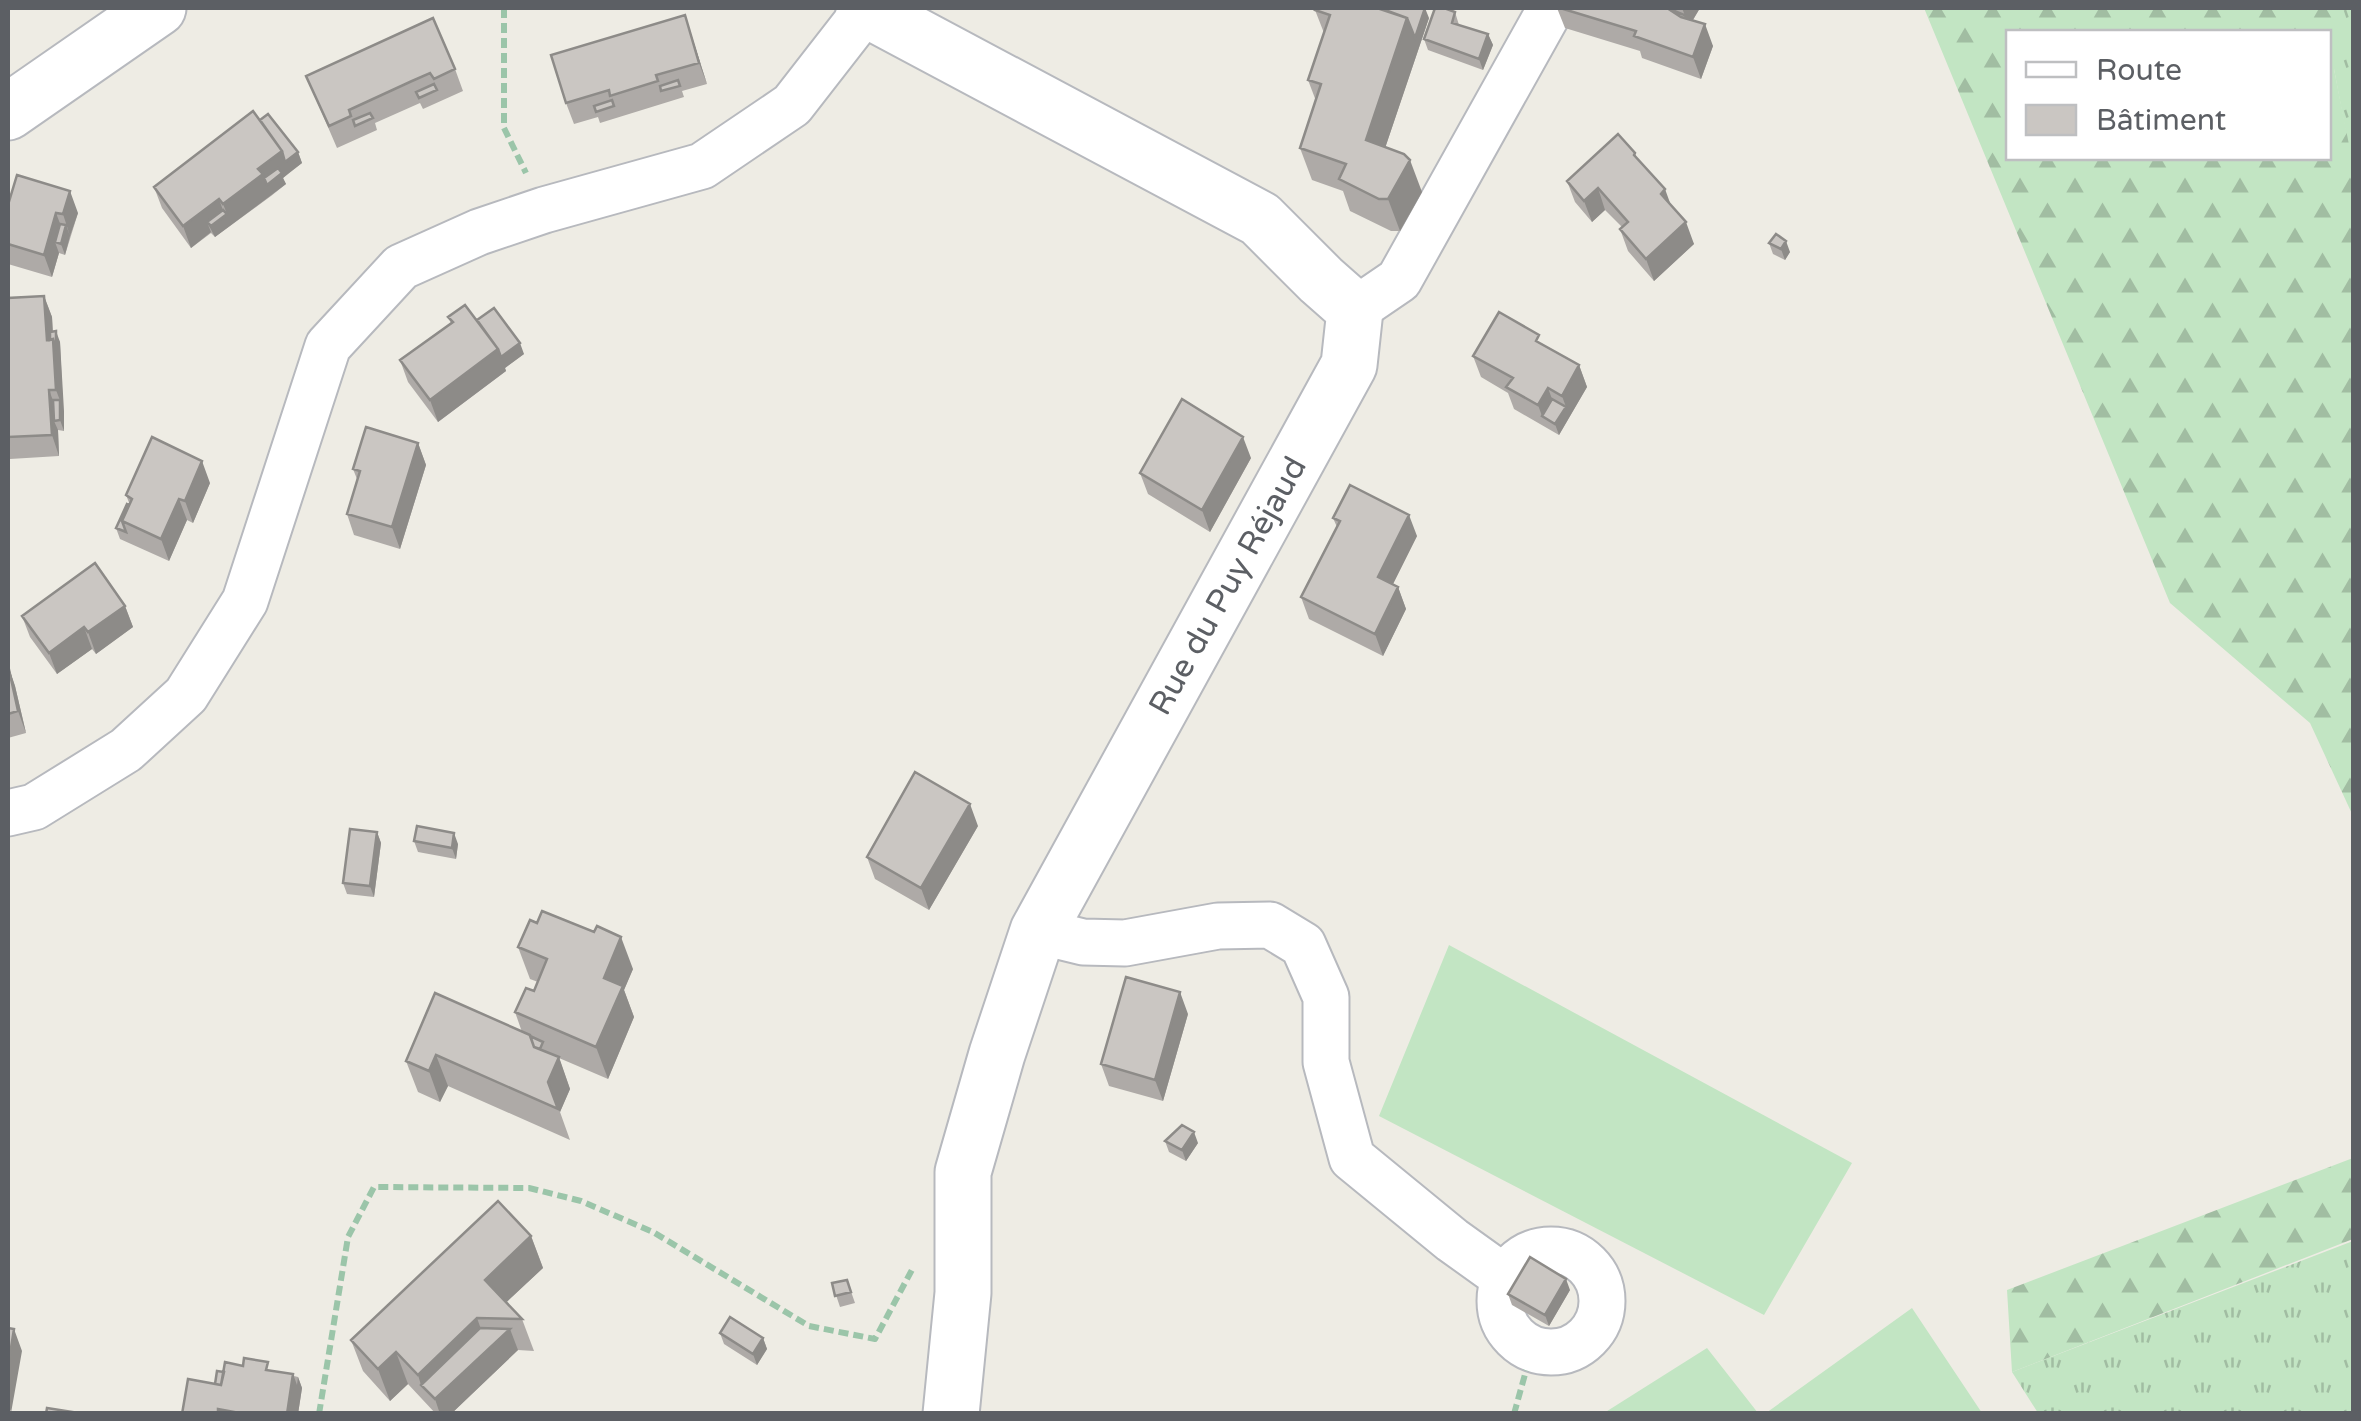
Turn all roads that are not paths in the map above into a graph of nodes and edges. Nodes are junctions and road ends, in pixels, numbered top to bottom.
1 (158, 8) edge
2 (863, 8) edge
3 (1551, 8) edge
4 (8, 112) edge
5 (1354, 310) junction
6 (8, 814) edge
7 (1038, 931) junction
8 (1505, 1278) junction
9 (951, 1414) edge

1 - 4 street
2 - 5 street
2 - 6 street
3 - 5 street
5 - 7 street, Rue du Puy Réjaud
7 - 8 street
7 - 9 street, Rue du Puy Réjaud
8 - 8 street

